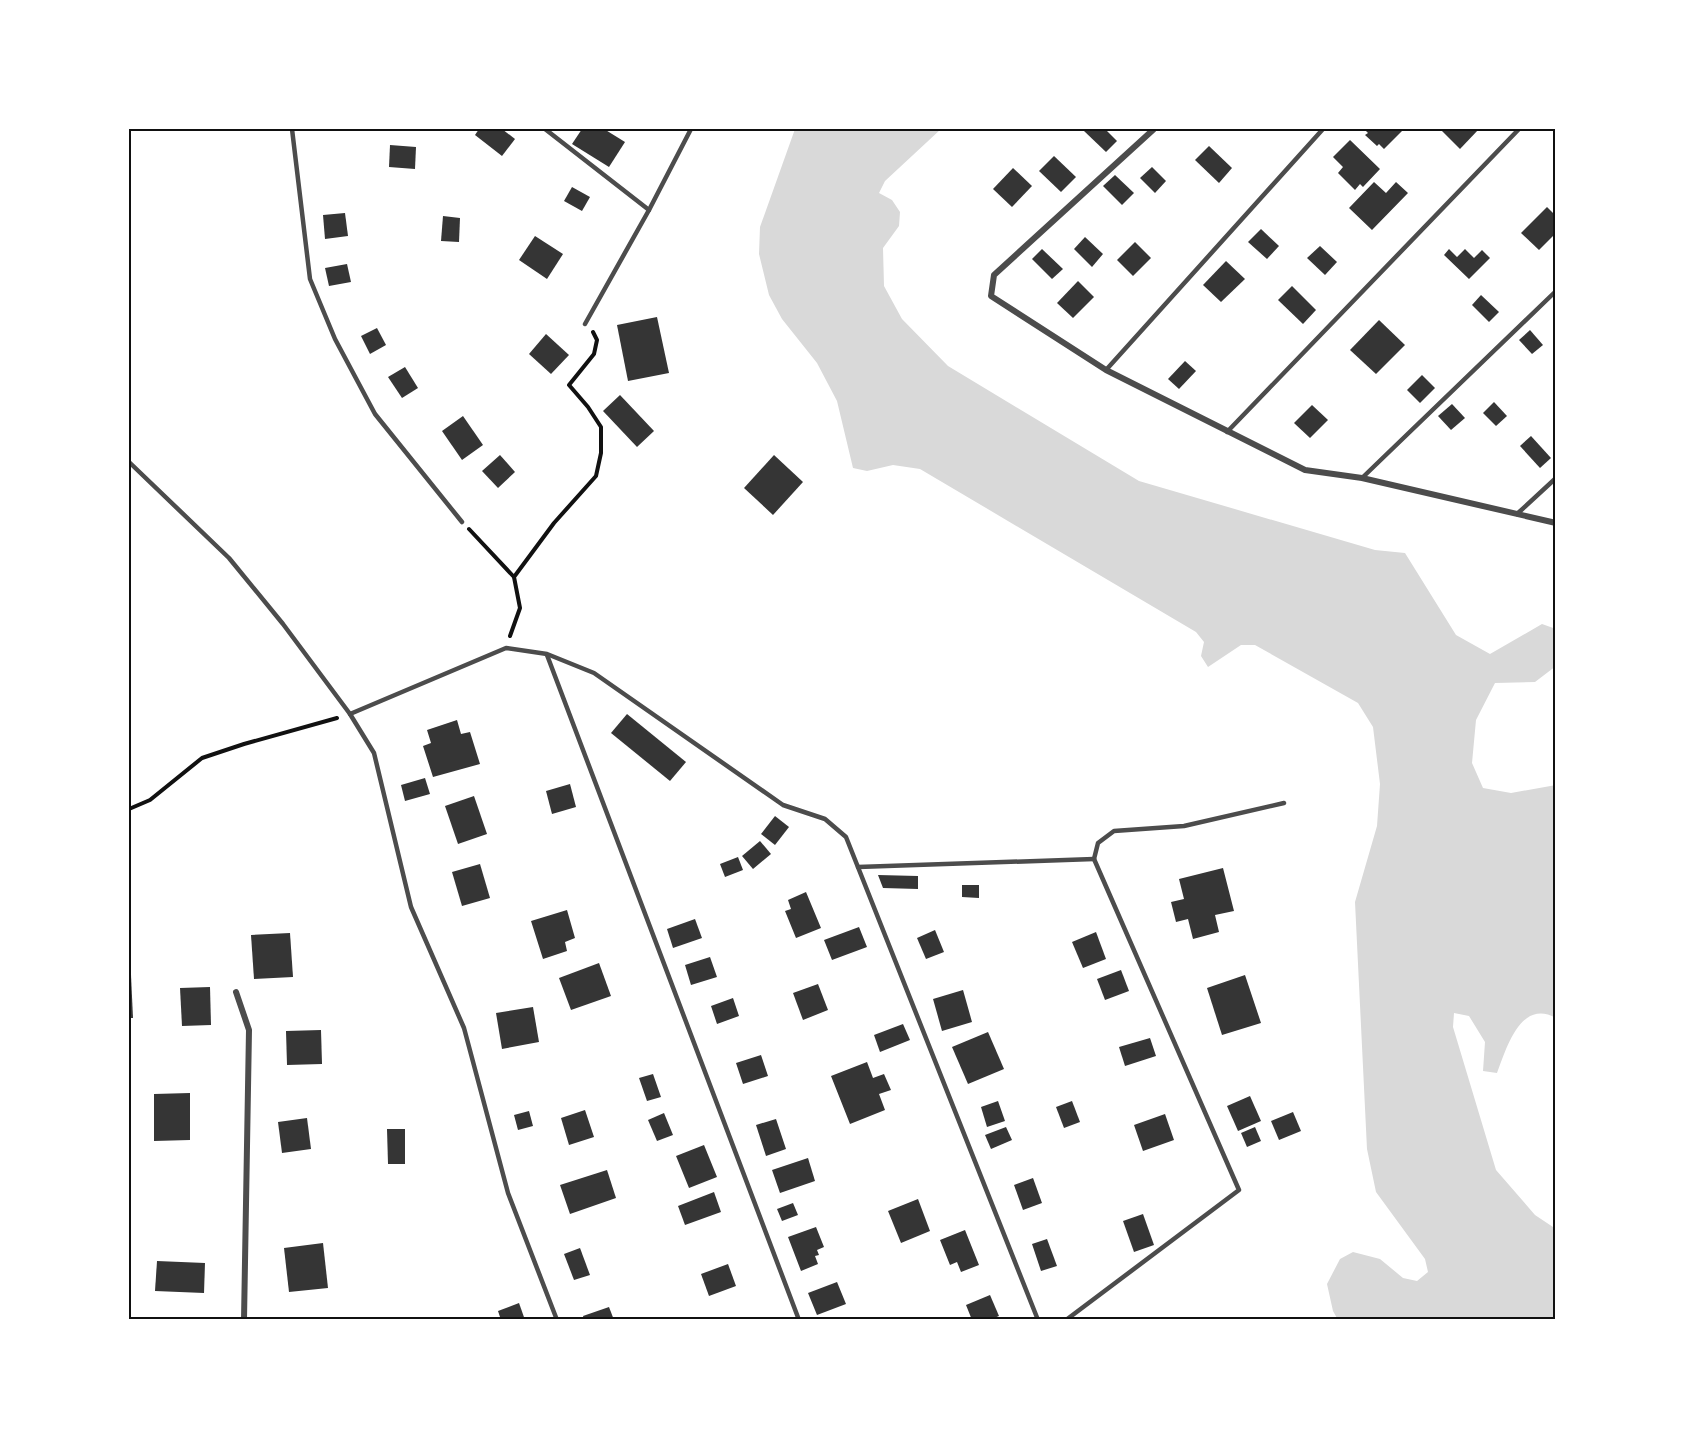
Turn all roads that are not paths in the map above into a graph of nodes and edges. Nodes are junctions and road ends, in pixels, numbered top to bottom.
1 (292, 129) edge
2 (545, 129) edge
3 (691, 129) edge
4 (1154, 129) edge
5 (1323, 129) edge
6 (1519, 129) edge
7 (649, 210) junction
8 (1556, 291) edge
9 (585, 324) road end
10 (1106, 370) junction
11 (1227, 432) junction
12 (129, 462) edge
13 (1362, 478) junction
14 (1556, 478) edge
15 (1517, 514) junction
16 (462, 522) road end
17 (1556, 523) edge
18 (547, 654) junction
19 (350, 714) junction
20 (1284, 803) dead end
21 (1094, 859) junction
22 (858, 867) junction
23 (236, 992) dead end
24 (244, 1320) edge
25 (557, 1320) edge
26 (799, 1320) edge
27 (1038, 1320) edge
28 (1066, 1320) edge

1 - 16 lane
2 - 7 lane
3 - 7 lane
4 - 10 street
5 - 10 lane
6 - 11 lane
7 - 9 lane
8 - 13 lane
10 - 11 street
11 - 13 street
12 - 19 lane
13 - 15 street
14 - 15 lane
15 - 17 street
18 - 19 lane
18 - 22 lane
18 - 26 lane
19 - 25 lane
20 - 21 lane
21 - 22 lane
21 - 28 lane
22 - 27 lane
23 - 24 street

